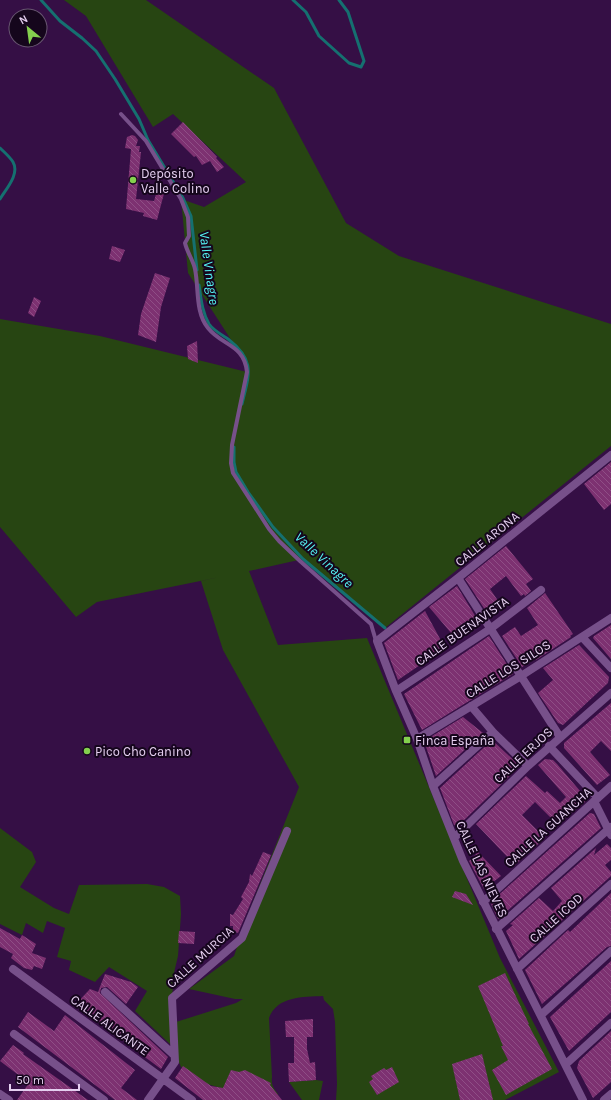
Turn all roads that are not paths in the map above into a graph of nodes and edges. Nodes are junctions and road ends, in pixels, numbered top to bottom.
1 (121, 114) dead end
2 (611, 455) edge
3 (458, 578) junction
4 (541, 590) dead end
5 (611, 618) edge
6 (490, 629) junction
7 (582, 637) junction
8 (377, 641) junction
9 (611, 668) edge
10 (521, 676) junction
11 (396, 691) junction
12 (611, 693) edge
13 (471, 706) junction
14 (493, 732) junction
15 (560, 737) junction
16 (417, 739) junction
17 (549, 746) junction
18 (528, 766) junction
19 (434, 786) junction
20 (611, 786) edge
21 (596, 800) junction
22 (287, 831) dead end
23 (610, 831) edge
24 (454, 838) junction
25 (611, 884) edge
26 (483, 902) junction
27 (496, 929) junction
28 (611, 951) edge
29 (13, 969) dead end
30 (517, 969) junction
31 (105, 992) dead end
32 (541, 1015) junction
33 (611, 1023) edge
34 (14, 1034) dead end
35 (174, 1055) junction
36 (566, 1064) junction
37 (163, 1079) junction
38 (0, 1094) edge
39 (611, 1094) edge
40 (9, 1100) edge
41 (104, 1100) edge
42 (148, 1100) edge
43 (192, 1100) edge
44 (583, 1100) edge
45 (604, 1100) edge

1 - 8 lane
2 - 3 street, CALLE ARONA
3 - 6 street
3 - 8 street, CALLE ARONA
4 - 6 street, CALLE BUENAVISTA
5 - 7 street, CALLE LOS SILOS
6 - 10 street
6 - 11 street, CALLE BUENAVISTA
7 - 9 street
7 - 10 street, CALLE LOS SILOS
8 - 11 street, CALLE LAS NIEVES
10 - 13 street, CALLE LOS SILOS
10 - 15 street
11 - 16 street, CALLE LAS NIEVES
12 - 15 street, CALLE ERJOS
13 - 14 street
13 - 16 street, CALLE LOS SILOS
14 - 18 street
14 - 19 street
15 - 17 street, CALLE ERJOS
16 - 19 street, CALLE LAS NIEVES
17 - 18 street, CALLE ERJOS
17 - 21 street
18 - 24 street, CALLE ERJOS
19 - 24 street, CALLE LAS NIEVES
20 - 21 street, CALLE LA GUANCHA
21 - 23 street
21 - 26 street, CALLE LA GUANCHA
22 - 35 street, CALLE MURCIA
23 - 27 street
24 - 26 street, CALLE LAS NIEVES
25 - 30 street, CALLE ICOD
26 - 27 street, CALLE LAS NIEVES
27 - 30 street, CALLE LAS NIEVES
28 - 32 street
29 - 37 street, CALLE ALICANTE
30 - 32 street, CALLE LAS NIEVES
31 - 35 street
32 - 36 street, CALLE LAS NIEVES
33 - 36 street
34 - 41 street
35 - 37 street, CALLE MURCIA
36 - 44 street, CALLE LAS NIEVES
37 - 42 street, CALLE MURCIA
37 - 43 street, CALLE ALICANTE
38 - 40 street
39 - 45 street

